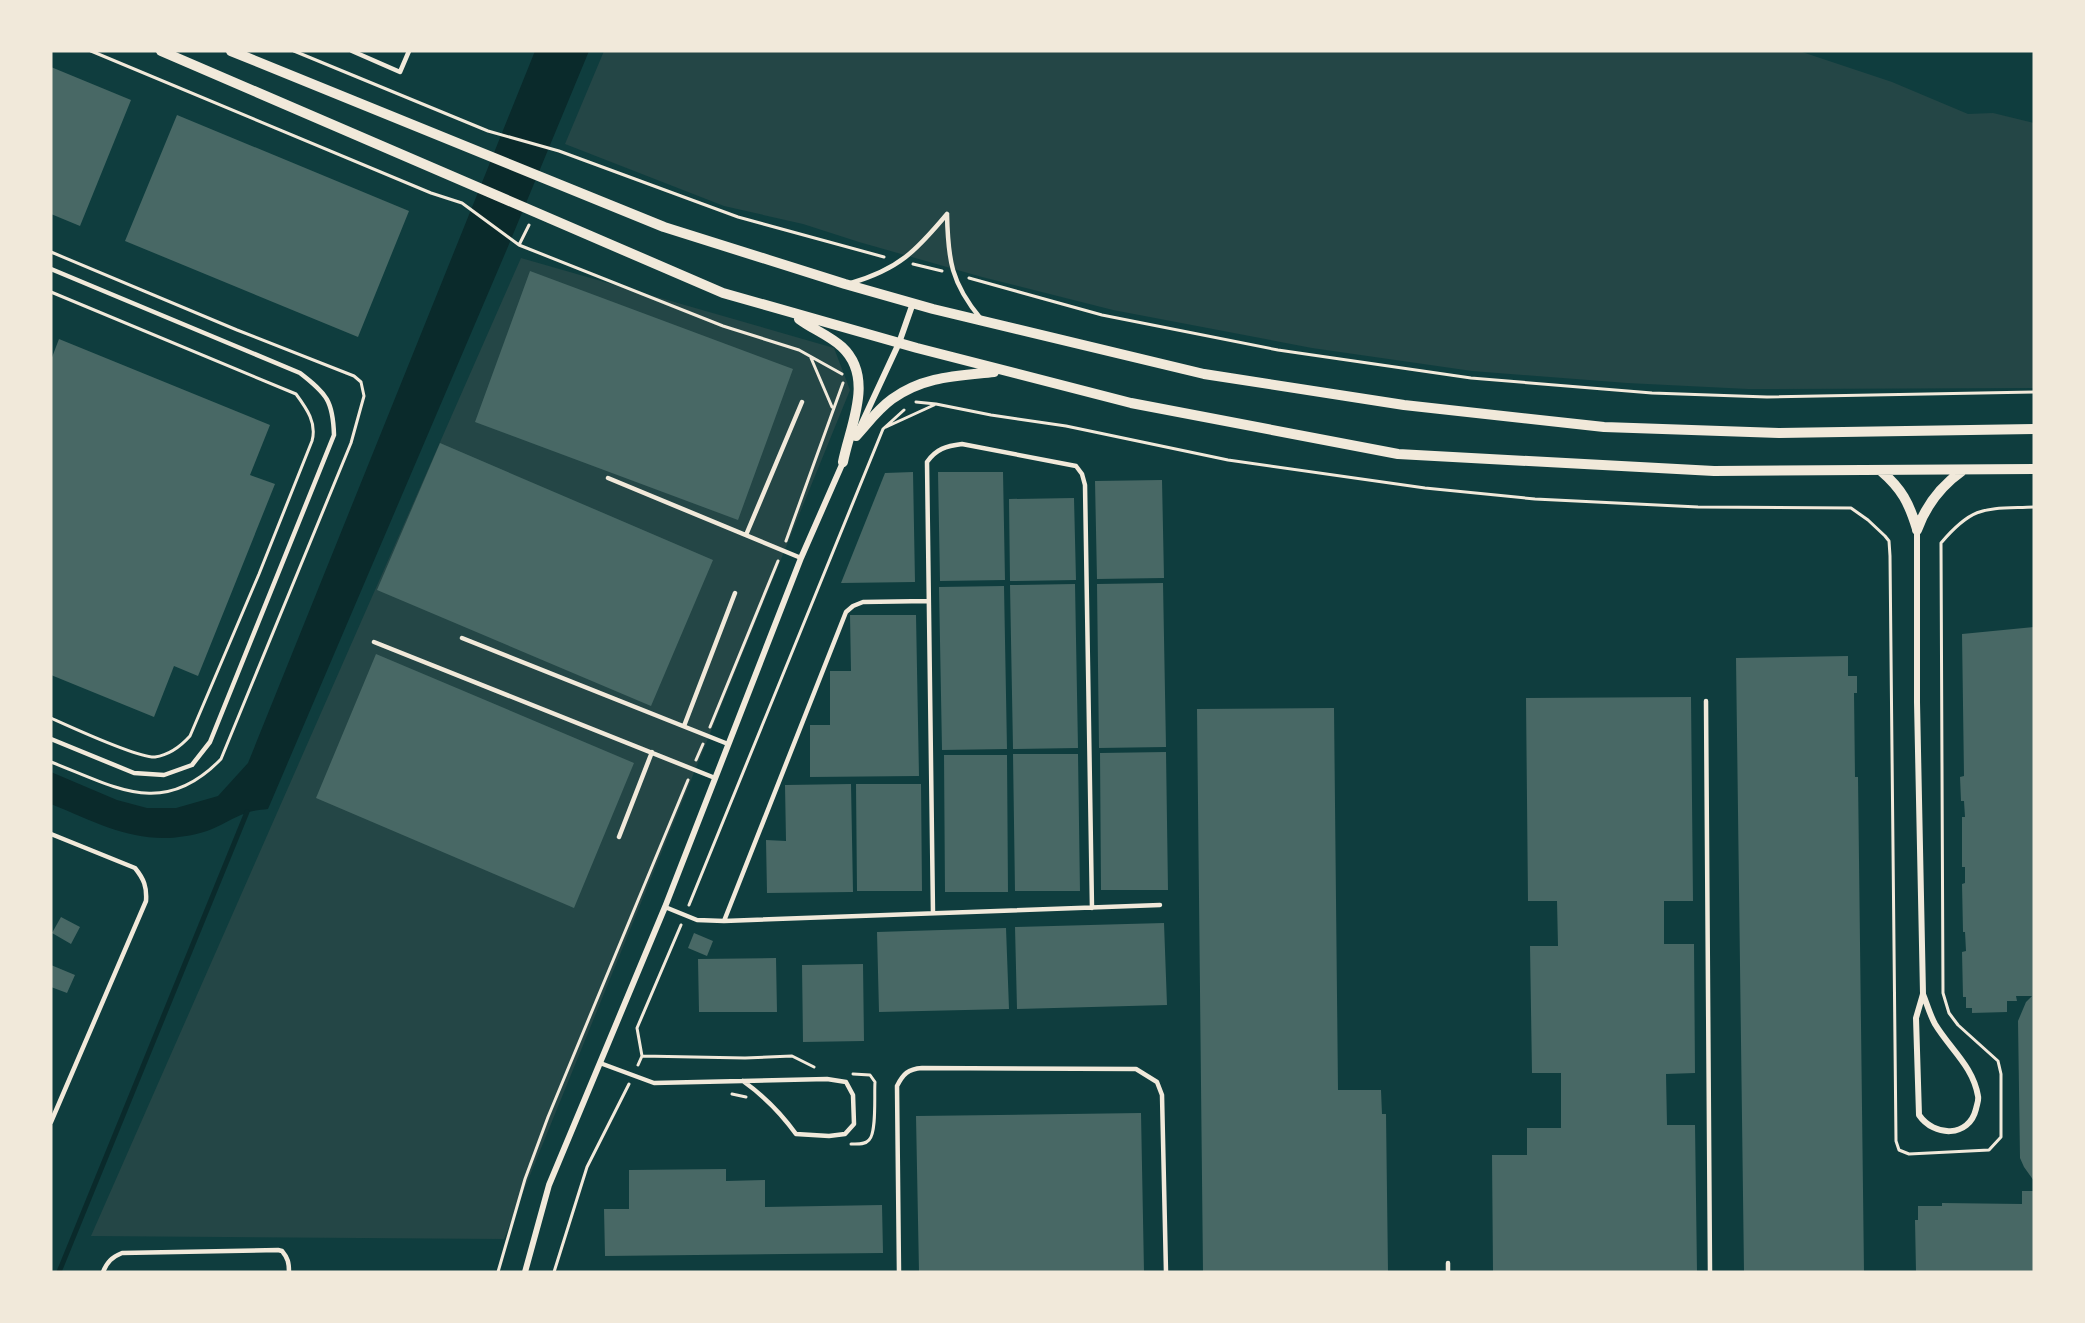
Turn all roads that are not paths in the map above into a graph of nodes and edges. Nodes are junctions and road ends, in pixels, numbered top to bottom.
1 (161, 51) edge
2 (231, 51) edge
3 (352, 51) edge
4 (409, 51) edge
5 (51, 269) edge
6 (845, 284) junction
7 (913, 303) junction
8 (792, 313) junction
9 (984, 322) junction
10 (899, 343) junction
11 (1004, 372) junction
12 (802, 402) dead end
13 (2034, 429) edge
14 (856, 436) junction
15 (843, 462) junction
16 (2034, 469) edge
17 (1881, 471) junction
18 (1962, 471) junction
19 (608, 478) dead end
20 (1917, 530) junction
21 (746, 535) junction
22 (801, 558) junction
23 (735, 593) dead end
24 (928, 601) junction
25 (462, 638) dead end
26 (374, 642) dead end
27 (1706, 701) dead end
28 (684, 726) junction
29 (51, 739) edge
30 (728, 744) junction
31 (652, 752) junction
32 (716, 777) junction
33 (51, 834) edge
34 (619, 837) dead end
35 (1160, 905) dead end
36 (665, 907) junction
37 (1092, 908) junction
38 (933, 914) junction
39 (724, 921) junction
40 (1923, 994) junction
41 (600, 1063) junction
42 (743, 1081) junction
43 (51, 1122) edge
44 (1448, 1263) dead end
45 (103, 1272) edge
46 (289, 1272) edge
47 (525, 1272) edge
48 (899, 1272) edge
49 (1166, 1272) edge
50 (1448, 1272) edge
51 (1710, 1272) edge

1 - 8 street
2 - 6 street
3 - 4 lane
5 - 29 lane
6 - 7 street
6 - 9 lane
7 - 9 street
7 - 10 street
8 - 10 street
8 - 15 street
9 - 13 street
10 - 11 street
10 - 14 street
11 - 14 street
11 - 17 street
12 - 21 lane
14 - 15 street
15 - 22 street
16 - 18 street
17 - 18 street
17 - 20 street
18 - 20 street
19 - 21 lane
20 - 40 street
21 - 22 lane
22 - 30 street
23 - 28 lane
24 - 37 lane
24 - 38 lane
24 - 39 lane
25 - 28 lane
26 - 31 lane
27 - 51 lane
28 - 30 lane
30 - 32 street
31 - 32 lane
31 - 34 lane
32 - 36 street
33 - 43 lane
35 - 37 lane
36 - 39 lane
36 - 41 street
37 - 38 lane
38 - 39 lane
40 - 40 street
41 - 42 lane
41 - 47 street
42 - 42 lane
44 - 50 lane
45 - 46 lane
48 - 49 lane

